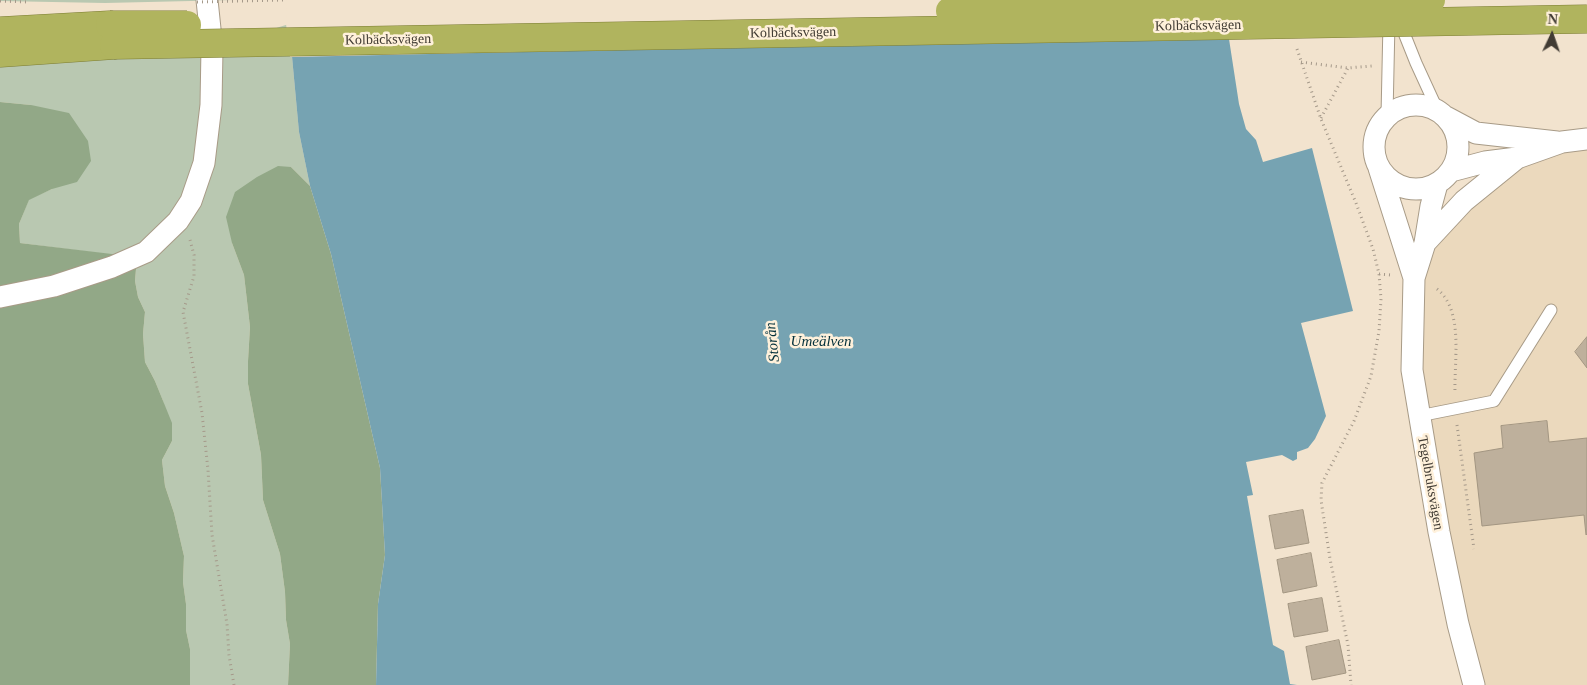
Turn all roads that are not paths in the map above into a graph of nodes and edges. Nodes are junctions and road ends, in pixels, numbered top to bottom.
1 (1390, 0) edge
2 (1431, 0) edge
3 (197, 1) edge
4 (1587, 18) edge
5 (0, 31) edge
6 (112, 35) junction
7 (0, 53) edge
8 (1442, 114) junction
9 (1387, 116) junction
10 (1587, 139) edge
11 (1562, 142) junction
12 (1517, 158) junction
13 (1379, 167) junction
14 (1444, 177) junction
15 (1425, 244) junction
16 (1414, 278) junction
17 (0, 298) edge
18 (1551, 310) dead end
19 (1419, 416) junction
20 (1474, 685) edge

1 - 8 lane
1 - 9 lane
2 - 6 highway, Kolbäcksvägen, bridge
3 - 17 street
4 - 6 highway, Kolbäcksvägen, bridge
5 - 6 highway, Kolbäcksvägen
6 - 7 highway, Kolbäcksvägen
8 - 9 street
8 - 11 street
8 - 14 street
9 - 13 street
10 - 11 street
11 - 12 street
12 - 14 street
12 - 15 street, Tegelbruksvägen
13 - 14 street
13 - 16 street, Tegelbruksvägen
14 - 15 street
15 - 16 street, Tegelbruksvägen
16 - 19 street, Tegelbruksvägen
18 - 19 lane
19 - 20 street, Tegelbruksvägen

